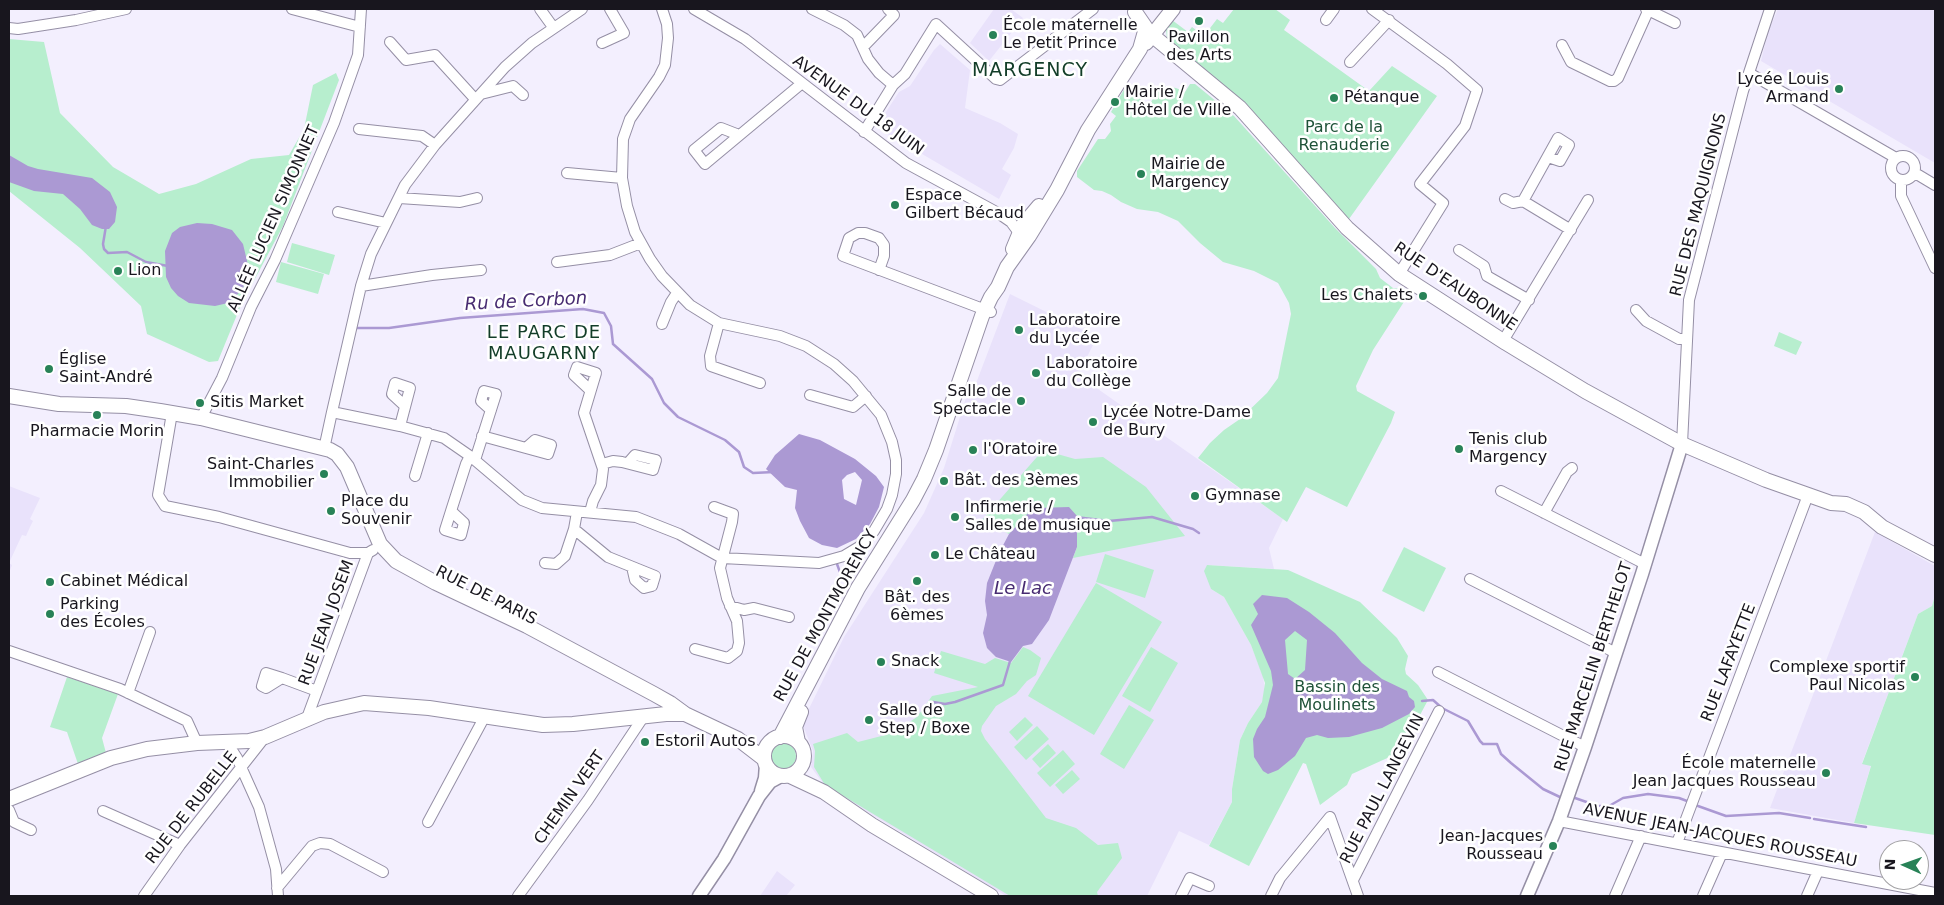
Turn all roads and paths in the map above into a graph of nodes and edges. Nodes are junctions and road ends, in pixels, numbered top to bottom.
1 (126, 9) edge
2 (292, 9) edge
3 (361, 9) edge
4 (540, 9) edge
5 (582, 9) edge
6 (610, 9) edge
7 (662, 9) edge
8 (694, 9) edge
9 (812, 9) edge
10 (888, 9) edge
11 (1093, 9) edge
12 (1173, 9) edge
13 (1334, 9) edge
14 (1372, 9) edge
15 (1648, 9) edge
16 (1770, 9) edge
17 (1133, 10) edge
18 (1326, 20) dead end
19 (1388, 20) junction
20 (1675, 23) dead end
21 (360, 27) junction
22 (553, 27) junction
23 (9, 28) edge
24 (1153, 36) junction
25 (390, 42) dead end
26 (602, 44) dead end
27 (1562, 45) dead end
28 (863, 47) junction
29 (1140, 49) junction
30 (1350, 62) dead end
31 (1749, 73) junction
32 (801, 84) junction
33 (893, 85) junction
34 (524, 95) dead end
35 (477, 96) junction
36 (358, 129) dead end
37 (864, 132) junction
38 (739, 135) dead end
39 (435, 145) junction
40 (1548, 157) dead end
41 (1896, 158) junction
42 (567, 173) dead end
43 (1915, 173) junction
44 (622, 178) junction
45 (1900, 180) junction
46 (1935, 185) edge
47 (399, 198) junction
48 (477, 198) dead end
49 (1504, 199) dead end
50 (1588, 200) dead end
51 (1523, 201) junction
52 (338, 212) dead end
53 (998, 212) junction
54 (386, 223) junction
55 (1028, 229) junction
56 (1571, 230) junction
57 (641, 243) junction
58 (1459, 250) dead end
59 (557, 262) dead end
60 (1935, 268) edge
61 (481, 270) dead end
62 (879, 270) dead end
63 (1399, 274) junction
64 (361, 286) junction
65 (677, 293) junction
66 (1529, 300) junction
67 (1636, 310) dead end
68 (988, 311) junction
69 (720, 323) junction
70 (662, 324) dead end
71 (1686, 339) junction
72 (1503, 341) junction
73 (760, 383) dead end
74 (590, 390) dead end
75 (810, 395) dead end
76 (9, 396) edge
77 (866, 396) junction
78 (405, 406) dead end
79 (491, 410) dead end
80 (332, 412) junction
81 (172, 413) junction
82 (201, 418) junction
83 (400, 426) junction
84 (428, 433) junction
85 (482, 436) junction
86 (1682, 444) junction
87 (526, 448) dead end
88 (324, 449) junction
89 (473, 458) junction
90 (602, 464) junction
91 (628, 464) dead end
92 (1572, 468) dead end
93 (416, 476) dead end
94 (1501, 491) dead end
95 (1808, 495) junction
96 (714, 507) dead end
97 (451, 511) dead end
98 (577, 512) junction
99 (590, 512) junction
100 (1544, 513) junction
101 (574, 529) junction
102 (375, 548) junction
103 (1935, 555) edge
104 (722, 558) junction
105 (545, 563) dead end
106 (1645, 564) junction
107 (632, 567) dead end
108 (1470, 579) dead end
109 (730, 606) junction
110 (789, 617) dead end
111 (150, 632) dead end
112 (696, 649) dead end
113 (9, 651) edge
114 (1616, 653) junction
115 (1438, 672) dead end
116 (282, 678) dead end
117 (318, 691) junction
118 (128, 693) junction
119 (1439, 711) dead end
120 (666, 714) junction
121 (684, 714) junction
122 (485, 716) junction
123 (644, 716) junction
124 (307, 718) junction
125 (265, 738) junction
126 (738, 739) junction
127 (776, 739) junction
128 (226, 741) junction
129 (798, 742) junction
130 (197, 743) junction
131 (1586, 747) junction
132 (765, 761) junction
133 (804, 762) junction
134 (241, 769) junction
135 (786, 776) junction
136 (824, 792) junction
137 (760, 796) junction
138 (9, 798) edge
139 (9, 810) edge
140 (103, 811) dead end
141 (1559, 820) junction
142 (428, 822) dead end
143 (32, 830) dead end
144 (1641, 836) junction
145 (1677, 843) junction
146 (180, 845) junction
147 (1722, 853) junction
148 (1818, 871) junction
149 (383, 872) dead end
150 (1354, 880) junction
151 (1209, 886) dead end
152 (277, 892) edge
153 (1932, 894) edge
154 (144, 896) edge
155 (518, 896) edge
156 (699, 896) edge
157 (991, 896) edge
158 (1181, 896) edge
159 (1271, 896) edge
160 (1358, 896) edge
161 (1527, 896) edge
162 (1615, 896) edge
163 (1704, 896) edge
164 (1807, 896) edge

1 - 23 street
2 - 21 street
3 - 21 street, ALLÉE LUCIEN SIMONNET
4 - 22 street
5 - 22 street
6 - 26 street
7 - 44 street
8 - 32 street, AVENUE DU 18 JUIN
9 - 28 street
10 - 28 street
11 - 33 street
12 - 24 main road
13 - 18 street
14 - 19 street
15 - 20 street
15 - 27 street
16 - 31 street, RUE DES MAQUIGNONS
17 - 24 main road
17 - 29 main road
19 - 30 street
19 - 63 street
21 - 82 street, ALLÉE LUCIEN SIMONNET
22 - 35 street
24 - 29 main road
24 - 63 main road, RUE D'EAUBONNE
25 - 35 street
28 - 33 street
29 - 55 main road
31 - 41 street
31 - 71 street, RUE DES MAQUIGNONS
32 - 37 street, AVENUE DU 18 JUIN
32 - 38 street
33 - 37 street
34 - 35 street
35 - 39 street
36 - 39 street
37 - 53 street, AVENUE DU 18 JUIN
39 - 47 street
40 - 51 street
41 - 43 street
41 - 45 street
42 - 44 street
43 - 45 street
43 - 46 street
44 - 57 street
45 - 60 street
47 - 48 street
47 - 54 street
49 - 51 street
50 - 56 street
51 - 56 street
52 - 54 street
53 - 55 street, AVENUE DU 18 JUIN
53 - 55 street
54 - 64 street
55 - 68 main road
56 - 66 street
57 - 59 street
57 - 65 street
58 - 66 street
61 - 64 street
62 - 68 street
63 - 72 main road, RUE D'EAUBONNE
64 - 80 street
65 - 69 street
65 - 70 street
66 - 72 street
67 - 71 street
68 - 127 main road, RUE DE MONTMORENCY
68 - 129 main road
69 - 73 street
69 - 77 street
71 - 86 street, RUE DES MAQUIGNONS
72 - 86 main road, RUE D'EAUBONNE
74 - 90 street
75 - 77 street
76 - 81 main road, RUE DE PARIS
77 - 104 street
78 - 83 street
79 - 85 street
80 - 83 street
80 - 88 street
81 - 82 main road, RUE DE PARIS
81 - 102 street
82 - 88 main road, RUE DE PARIS
83 - 84 street
84 - 89 street
84 - 93 street
85 - 87 street
85 - 89 street
86 - 95 main road, RUE D'EAUBONNE
86 - 106 street, RUE MARCELIN BERTHELOT
88 - 102 main road, RUE DE PARIS
89 - 97 street
89 - 98 street
90 - 91 street
90 - 99 street
92 - 100 street
94 - 100 street
95 - 103 main road, RUE D'EAUBONNE
95 - 145 street, RUE LAFAYETTE
96 - 104 street
98 - 99 street
98 - 101 street
99 - 104 street
100 - 106 street
101 - 105 street
101 - 107 street
102 - 117 street, RUE JEAN JOSEM
102 - 120 main road, RUE DE PARIS
102 - 121 main road, RUE DE PARIS
104 - 109 street
106 - 114 street, RUE MARCELIN BERTHELOT
108 - 114 street
109 - 110 street
109 - 112 street
111 - 118 street
113 - 118 street
114 - 131 street, RUE MARCELIN BERTHELOT
115 - 131 street
116 - 117 street
117 - 124 street, RUE JEAN JOSEM
118 - 130 street
119 - 150 street, RUE PAUL LANGEVIN
120 - 121 main road, RUE DE PARIS
120 - 123 main road
121 - 126 main road, RUE DE PARIS
122 - 123 main road
122 - 124 main road
122 - 142 street
123 - 155 street, CHEMIN VERT
124 - 125 main road
125 - 128 main road
125 - 134 street, RUE DE RUBELLE
126 - 127 main road, RUE DE PARIS
126 - 132 main road, RUE DE PARIS
127 - 129 main road
127 - 132 main road
128 - 130 main road
128 - 134 street
129 - 133 main road
130 - 138 main road
131 - 141 street, RUE MARCELIN BERTHELOT
132 - 135 main road
132 - 137 street
133 - 135 main road
133 - 136 main road
134 - 146 street, RUE DE RUBELLE
134 - 152 street
135 - 136 main road
135 - 137 street
136 - 157 main road
137 - 156 street
139 - 143 street
140 - 146 street
141 - 144 street, AVENUE JEAN-JACQUES ROUSSEAU
141 - 161 street, RUE MARCELIN BERTHELOT
144 - 145 street, AVENUE JEAN-JACQUES ROUSSEAU
144 - 162 street
145 - 147 street, AVENUE JEAN-JACQUES ROUSSEAU
146 - 154 street, RUE DE RUBELLE
147 - 148 street, AVENUE JEAN-JACQUES ROUSSEAU
147 - 163 street
148 - 153 street, AVENUE JEAN-JACQUES ROUSSEAU
148 - 164 street
149 - 152 street
150 - 159 street
150 - 160 street
151 - 158 street

